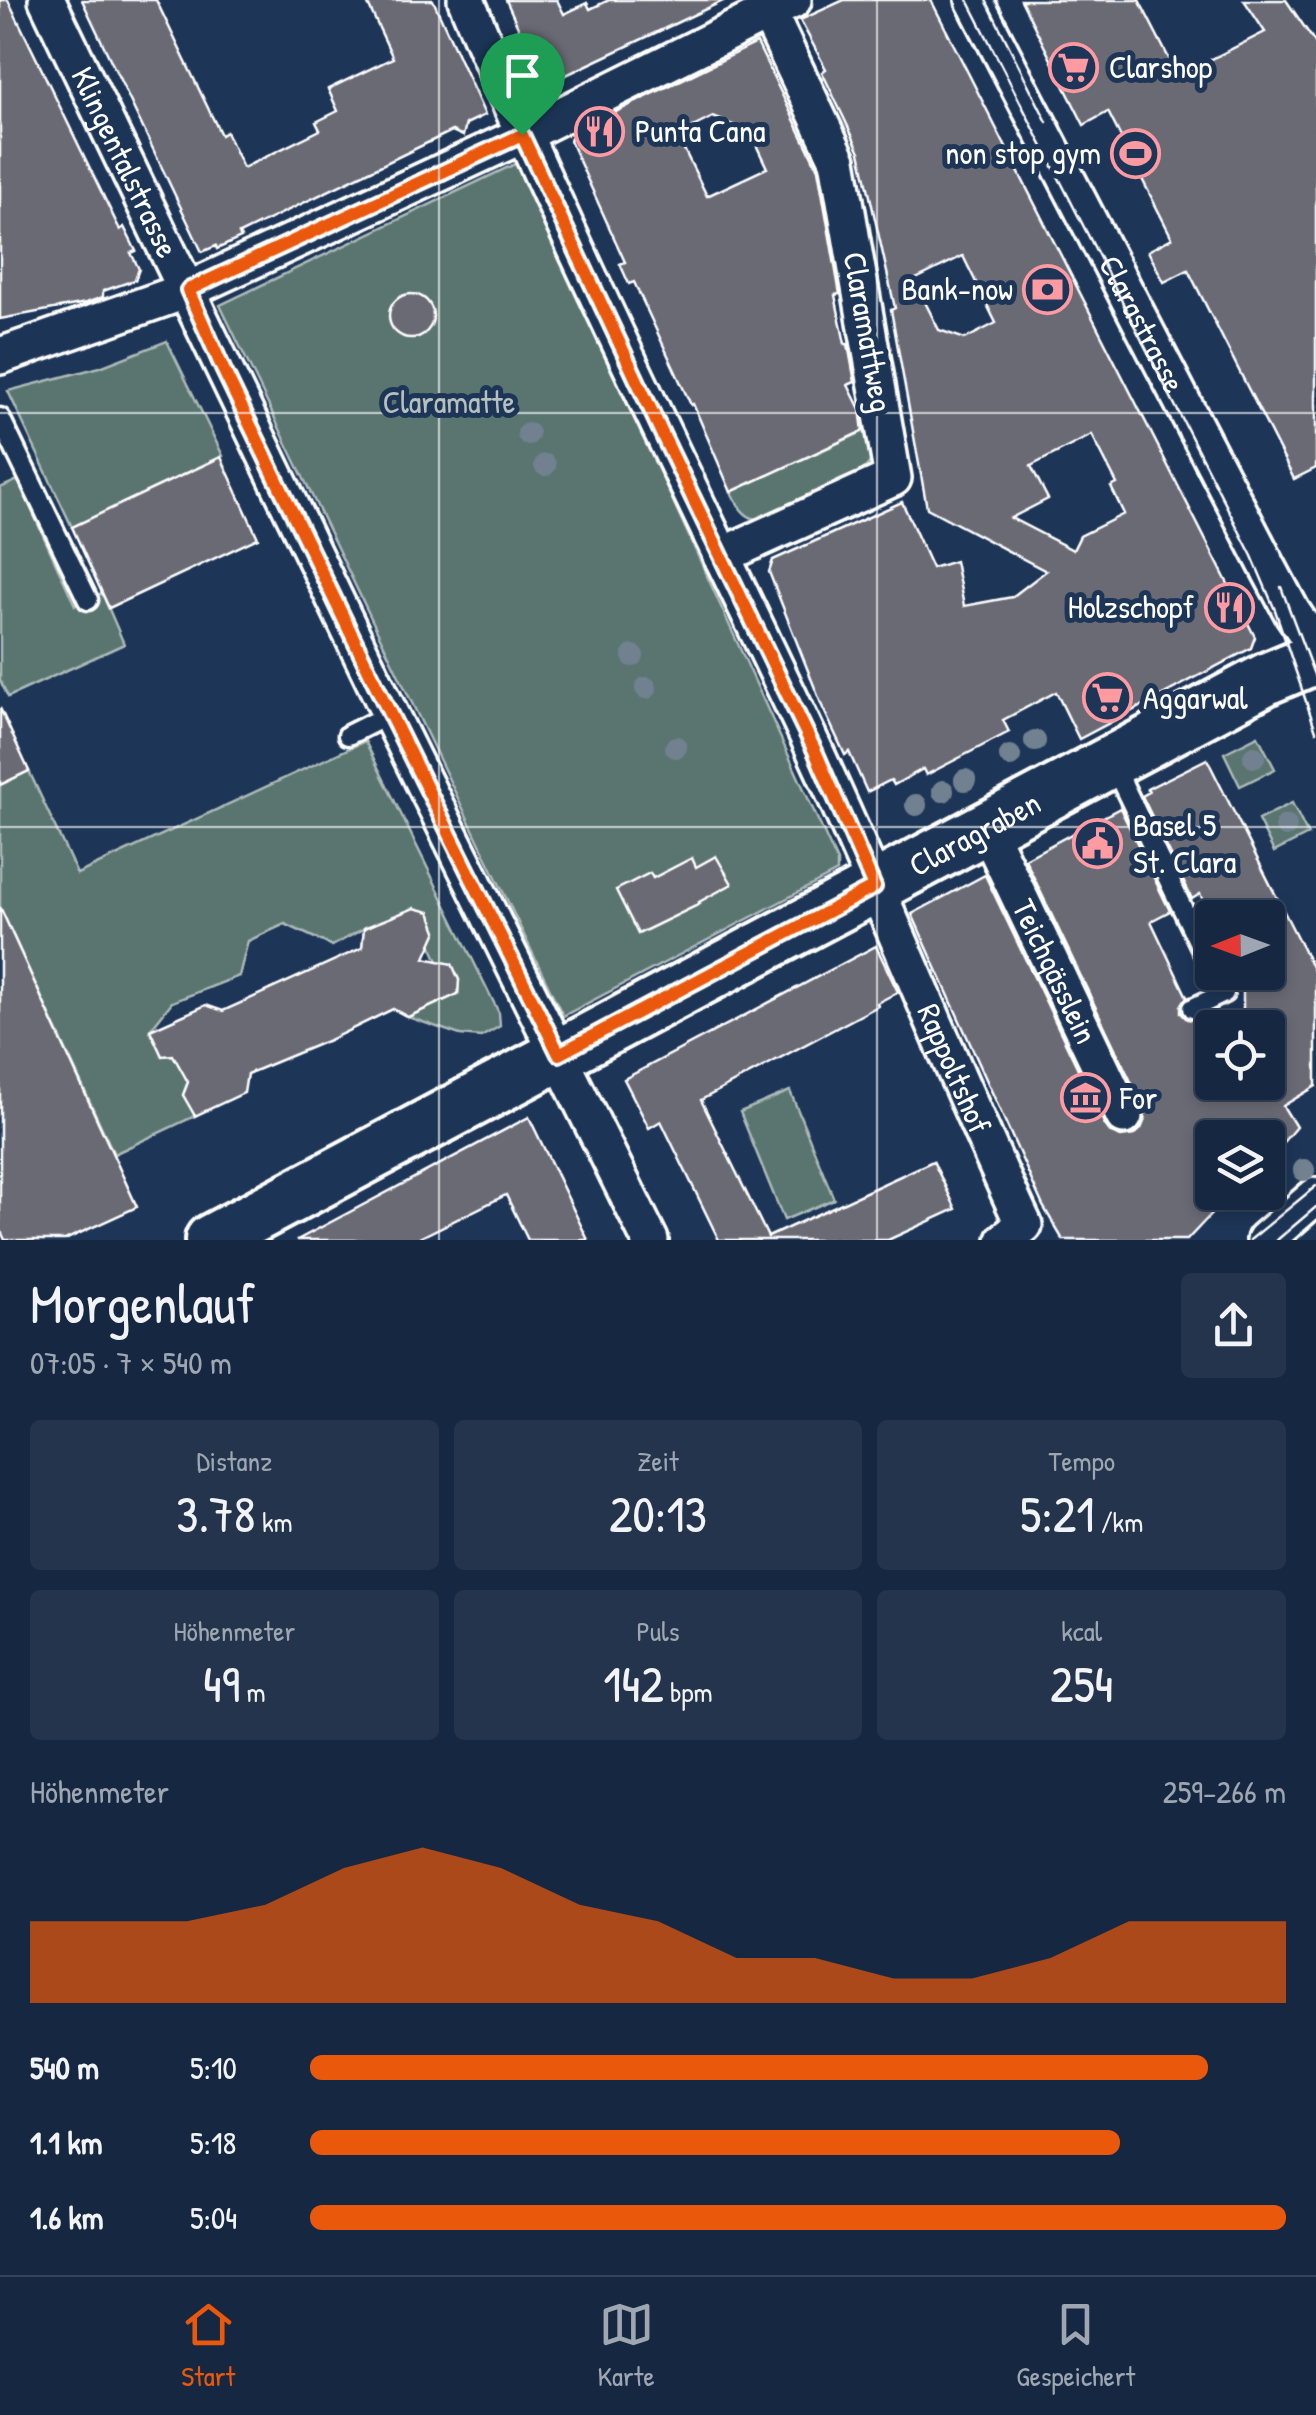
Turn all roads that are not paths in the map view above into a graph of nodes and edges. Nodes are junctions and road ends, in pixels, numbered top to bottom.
1 (48, 0) edge
2 (466, 0) edge
3 (974, 0) edge
4 (780, 6) edge
5 (522, 135) junction
6 (188, 290) junction
7 (0, 356) edge
8 (0, 418) edge
9 (720, 556) junction
10 (88, 600) dead end
11 (1316, 646) edge
12 (1316, 658) edge
13 (390, 714) junction
14 (348, 735) dead end
15 (1112, 760) junction
16 (986, 827) junction
17 (874, 887) junction
18 (1195, 933) edge
19 (1222, 990) edge
20 (1193, 1008) dead end
21 (559, 1054) junction
22 (1124, 1116) dead end
23 (1316, 1196) edge
24 (211, 1240) edge
25 (650, 1240) edge
26 (1005, 1240) edge
27 (1265, 1240) edge

1 - 6 street, Klingentalstrasse
2 - 5 street
3 - 11 street, Clarastrasse
4 - 5 street
4 - 9 street, Claramattweg
5 - 6 street
5 - 9 street
6 - 7 street
6 - 13 street, Klingentalstrasse
8 - 10 lane
9 - 17 street
12 - 15 street, Claragraben
13 - 14 lane
13 - 21 street, Klingentalstrasse
15 - 16 street, Claragraben
15 - 18 lane
16 - 17 street, Claragraben
16 - 22 street, Teichgässlein
17 - 21 street, Claragraben
17 - 26 street, Rappoltshof
19 - 20 lane
21 - 24 street, Claragraben
21 - 25 street, Klingentalstrasse
23 - 27 street

